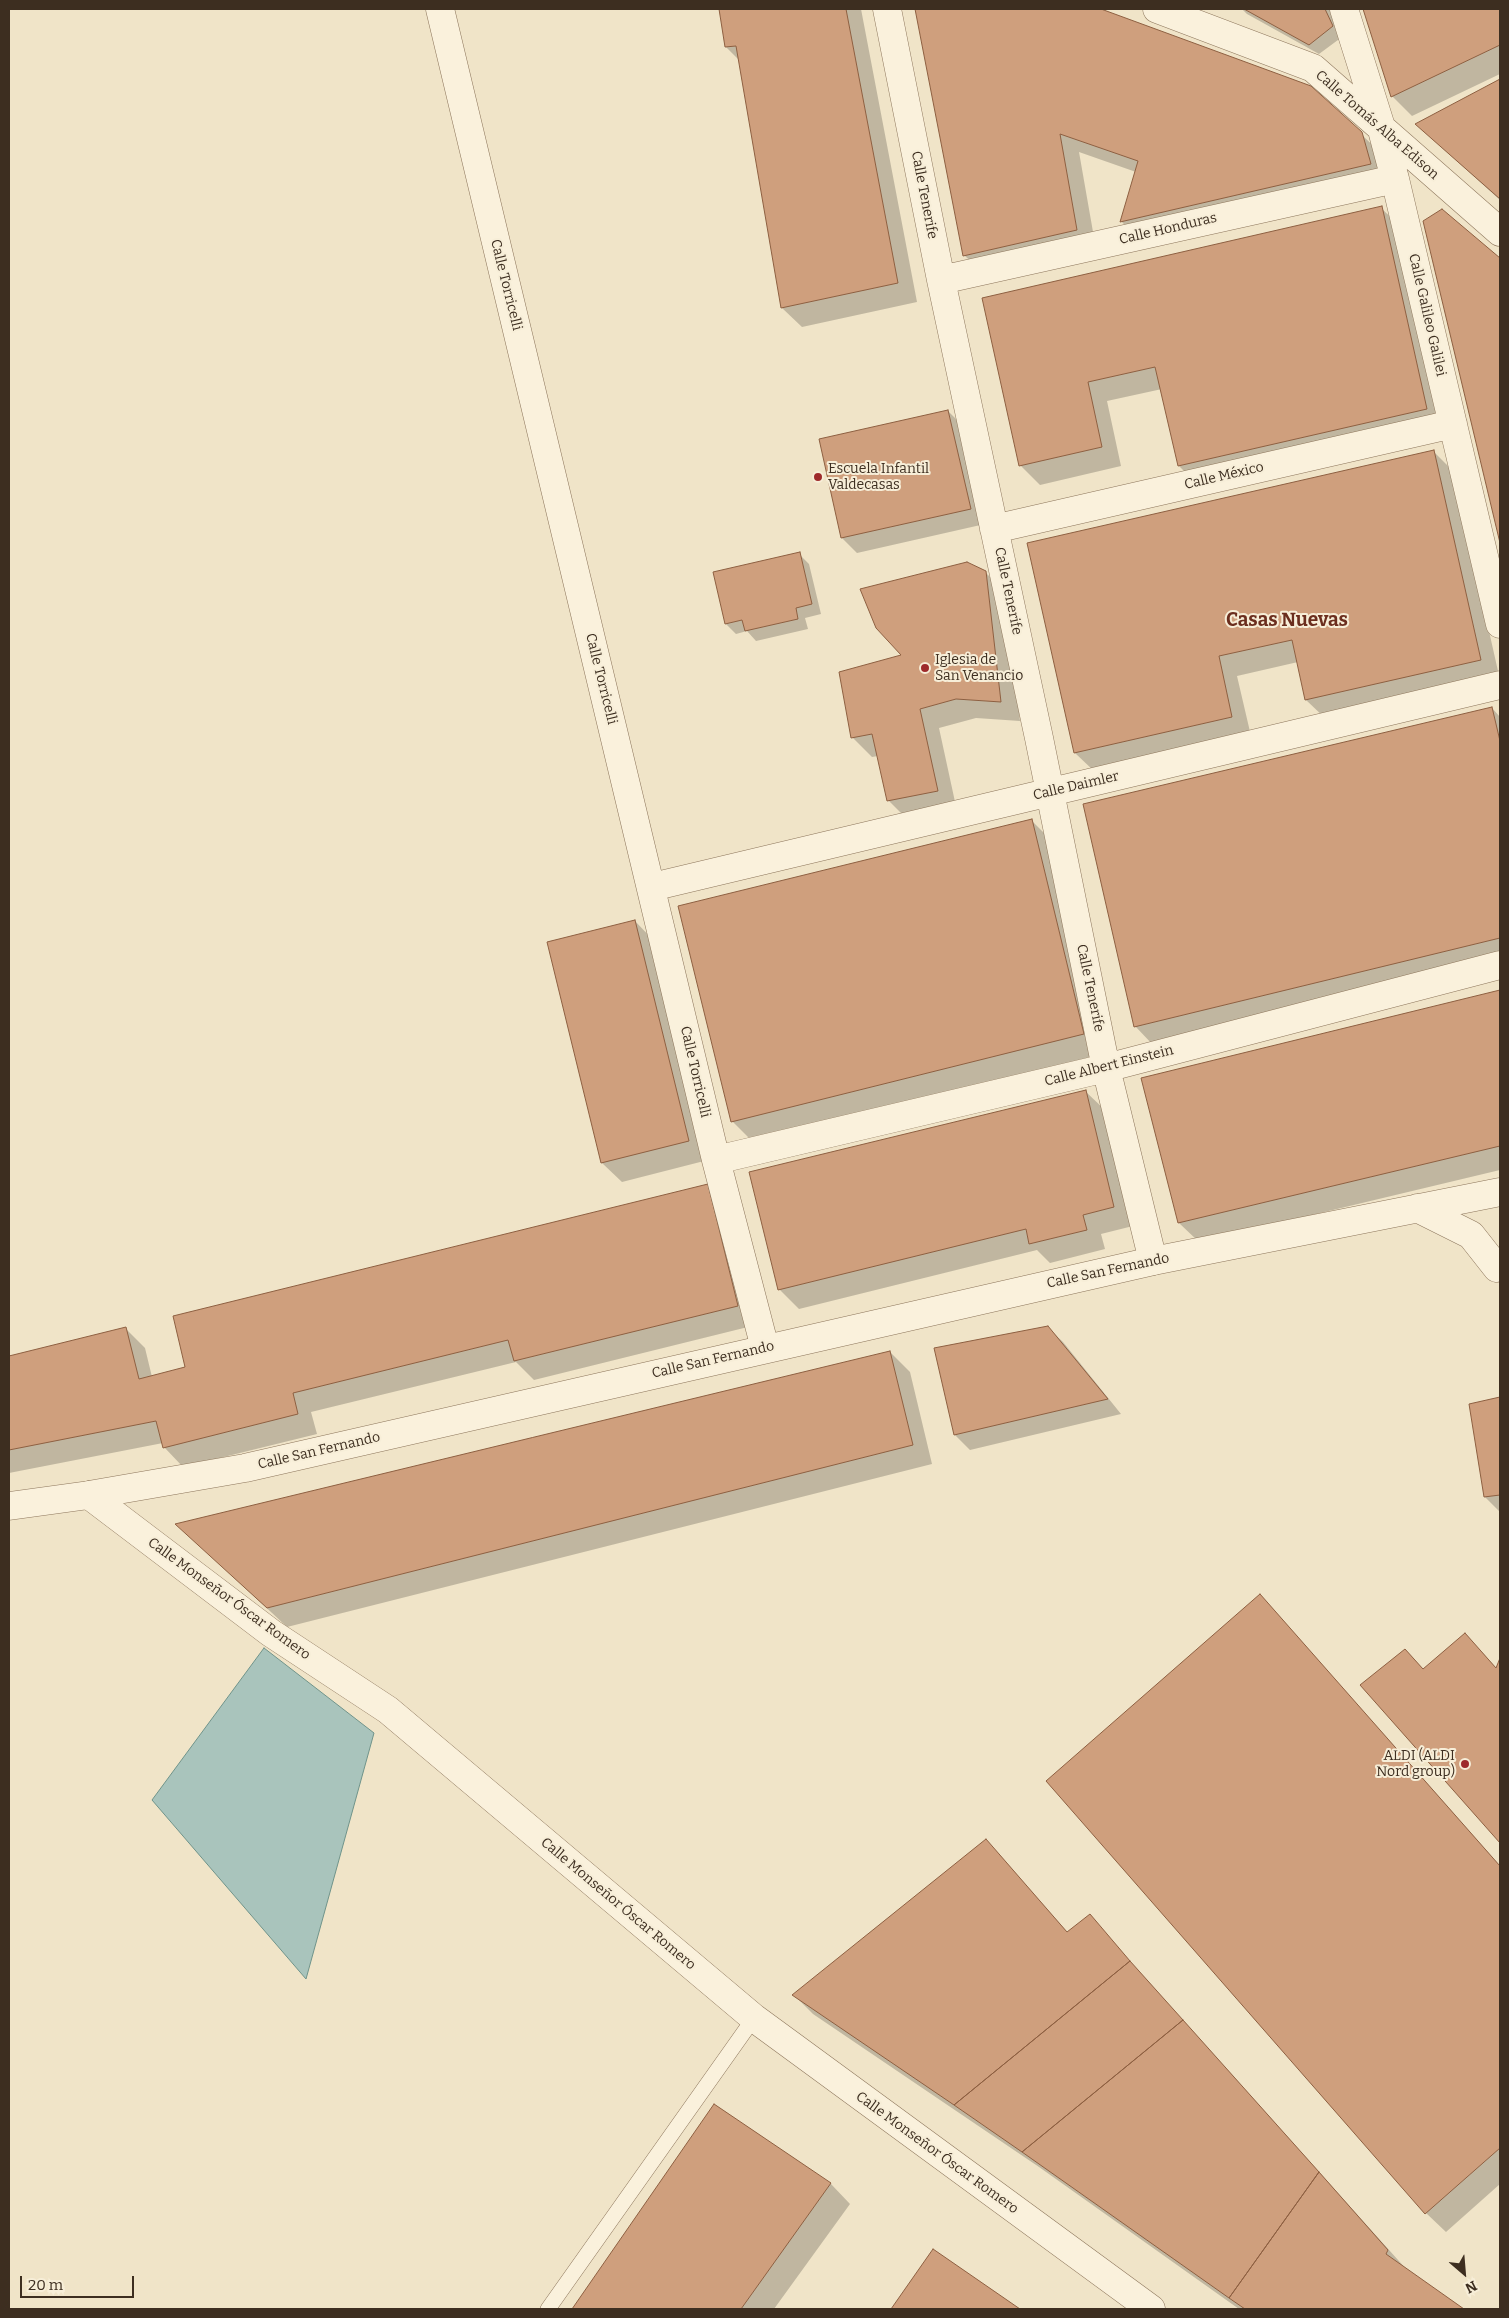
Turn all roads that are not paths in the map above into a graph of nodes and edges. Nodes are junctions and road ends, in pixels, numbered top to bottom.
1 (440, 9) edge
2 (887, 9) edge
3 (1157, 9) edge
4 (1344, 9) edge
5 (1195, 14) edge
6 (1382, 130) junction
7 (1395, 179) junction
8 (1500, 232) edge
9 (941, 280) junction
10 (1453, 424) junction
11 (994, 529) junction
12 (1500, 624) edge
13 (1500, 685) edge
14 (1050, 792) junction
15 (652, 887) junction
16 (1500, 965) edge
17 (1106, 1068) junction
18 (716, 1160) junction
19 (1500, 1192) edge
20 (1417, 1208) junction
21 (1500, 1236) edge
22 (1153, 1261) junction
23 (1499, 1272) edge
24 (765, 1348) junction
25 (89, 1495) junction
26 (9, 1506) edge
27 (754, 2018) junction
28 (548, 2309) edge
29 (1151, 2309) edge

1 - 15 street, Calle Torricelli
2 - 9 street, Calle Tenerife
3 - 5 street, Calle Tomás Alba Edison
4 - 6 street, Calle Galileo Galilei
5 - 6 street, Calle Tomás Alba Edison
6 - 7 street, Calle Galileo Galilei
6 - 8 street, Calle Tomás Alba Edison
7 - 9 street, Calle Honduras
7 - 10 street, Calle Galileo Galilei
9 - 11 street, Calle Tenerife
10 - 11 street, Calle México
10 - 12 street, Calle Galileo Galilei
11 - 14 street, Calle Tenerife
13 - 14 street, Calle Daimler
14 - 15 street, Calle Daimler
14 - 17 street, Calle Tenerife
15 - 18 street, Calle Torricelli
16 - 17 street, Calle Albert Einstein
17 - 18 street, Calle Albert Einstein
17 - 22 street, Calle Tenerife
18 - 24 street, Calle Torricelli
19 - 20 street, Calle San Fernando
20 - 22 street, Calle San Fernando
20 - 23 street
21 - 23 street
22 - 24 street, Calle San Fernando
24 - 25 street, Calle San Fernando
25 - 26 street, Calle San Fernando
25 - 27 street, Calle Monseñor Óscar Romero
27 - 28 lane
27 - 29 street, Calle Monseñor Óscar Romero

